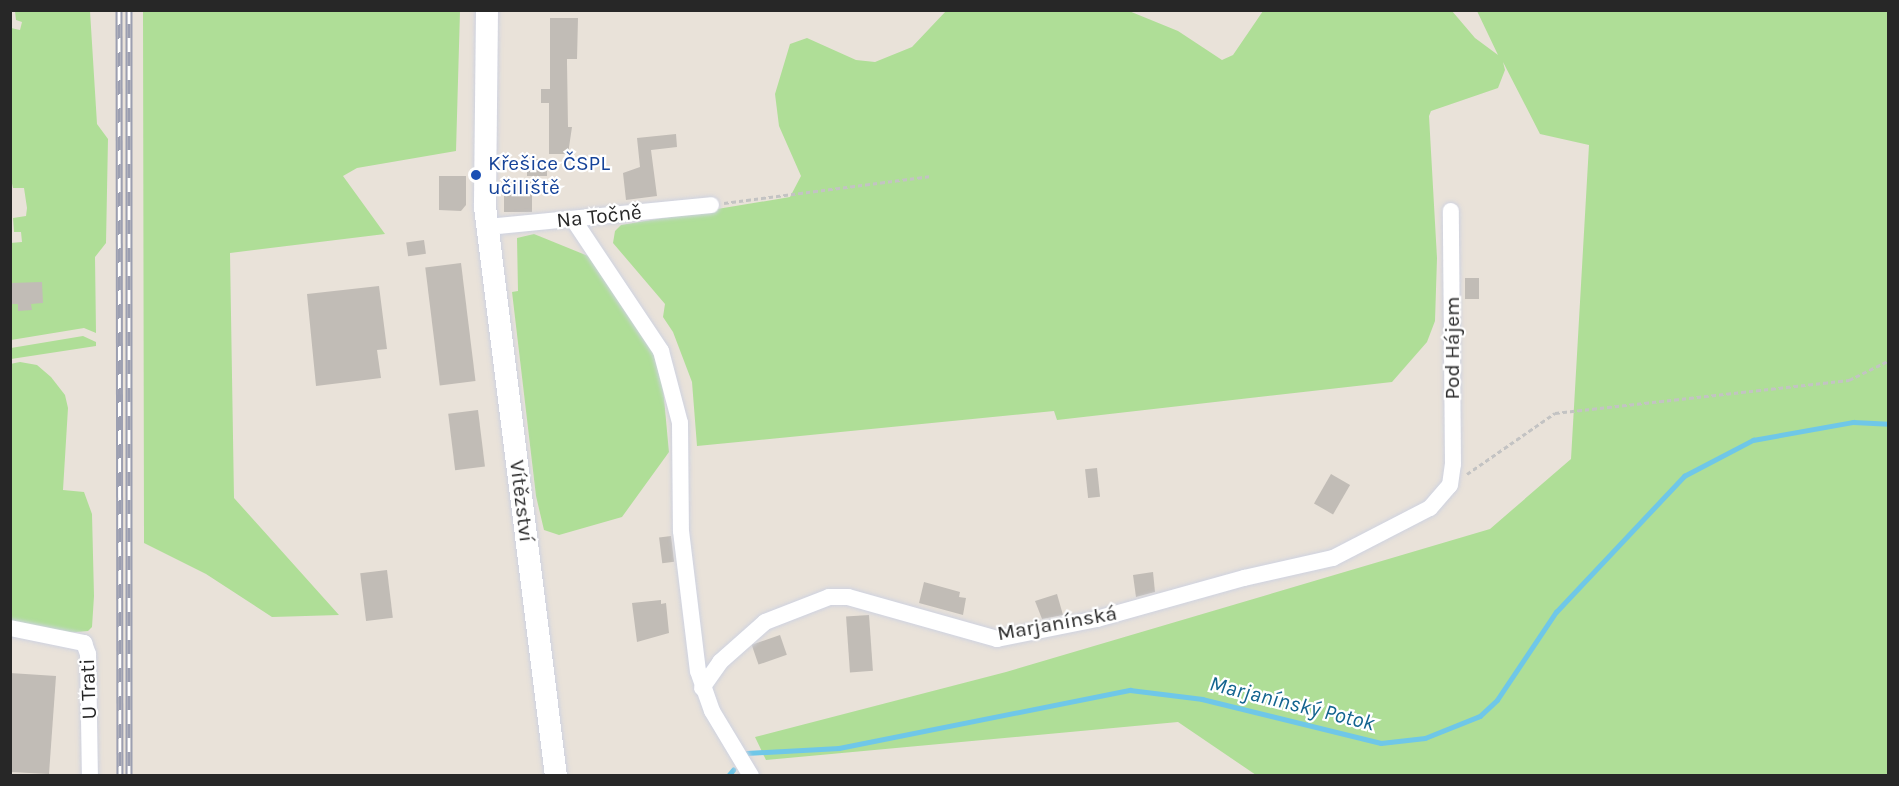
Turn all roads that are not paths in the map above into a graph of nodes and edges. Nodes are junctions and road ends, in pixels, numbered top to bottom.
1 (487, 10) edge
2 (711, 205) road end
3 (1451, 211) dead end
4 (573, 219) junction
5 (488, 227) junction
6 (1450, 485) joint
7 (10, 628) edge
8 (702, 688) junction
9 (90, 776) edge
10 (556, 776) edge
11 (751, 776) edge

1 - 5 main road, Vítězství
2 - 4 street, Na Točně
3 - 6 street, Pod Hájem
4 - 5 street, Na Točně
4 - 8 street
5 - 10 main road, Vítězství
6 - 8 street, Marjanínská
7 - 9 street, U Trati
8 - 11 street

